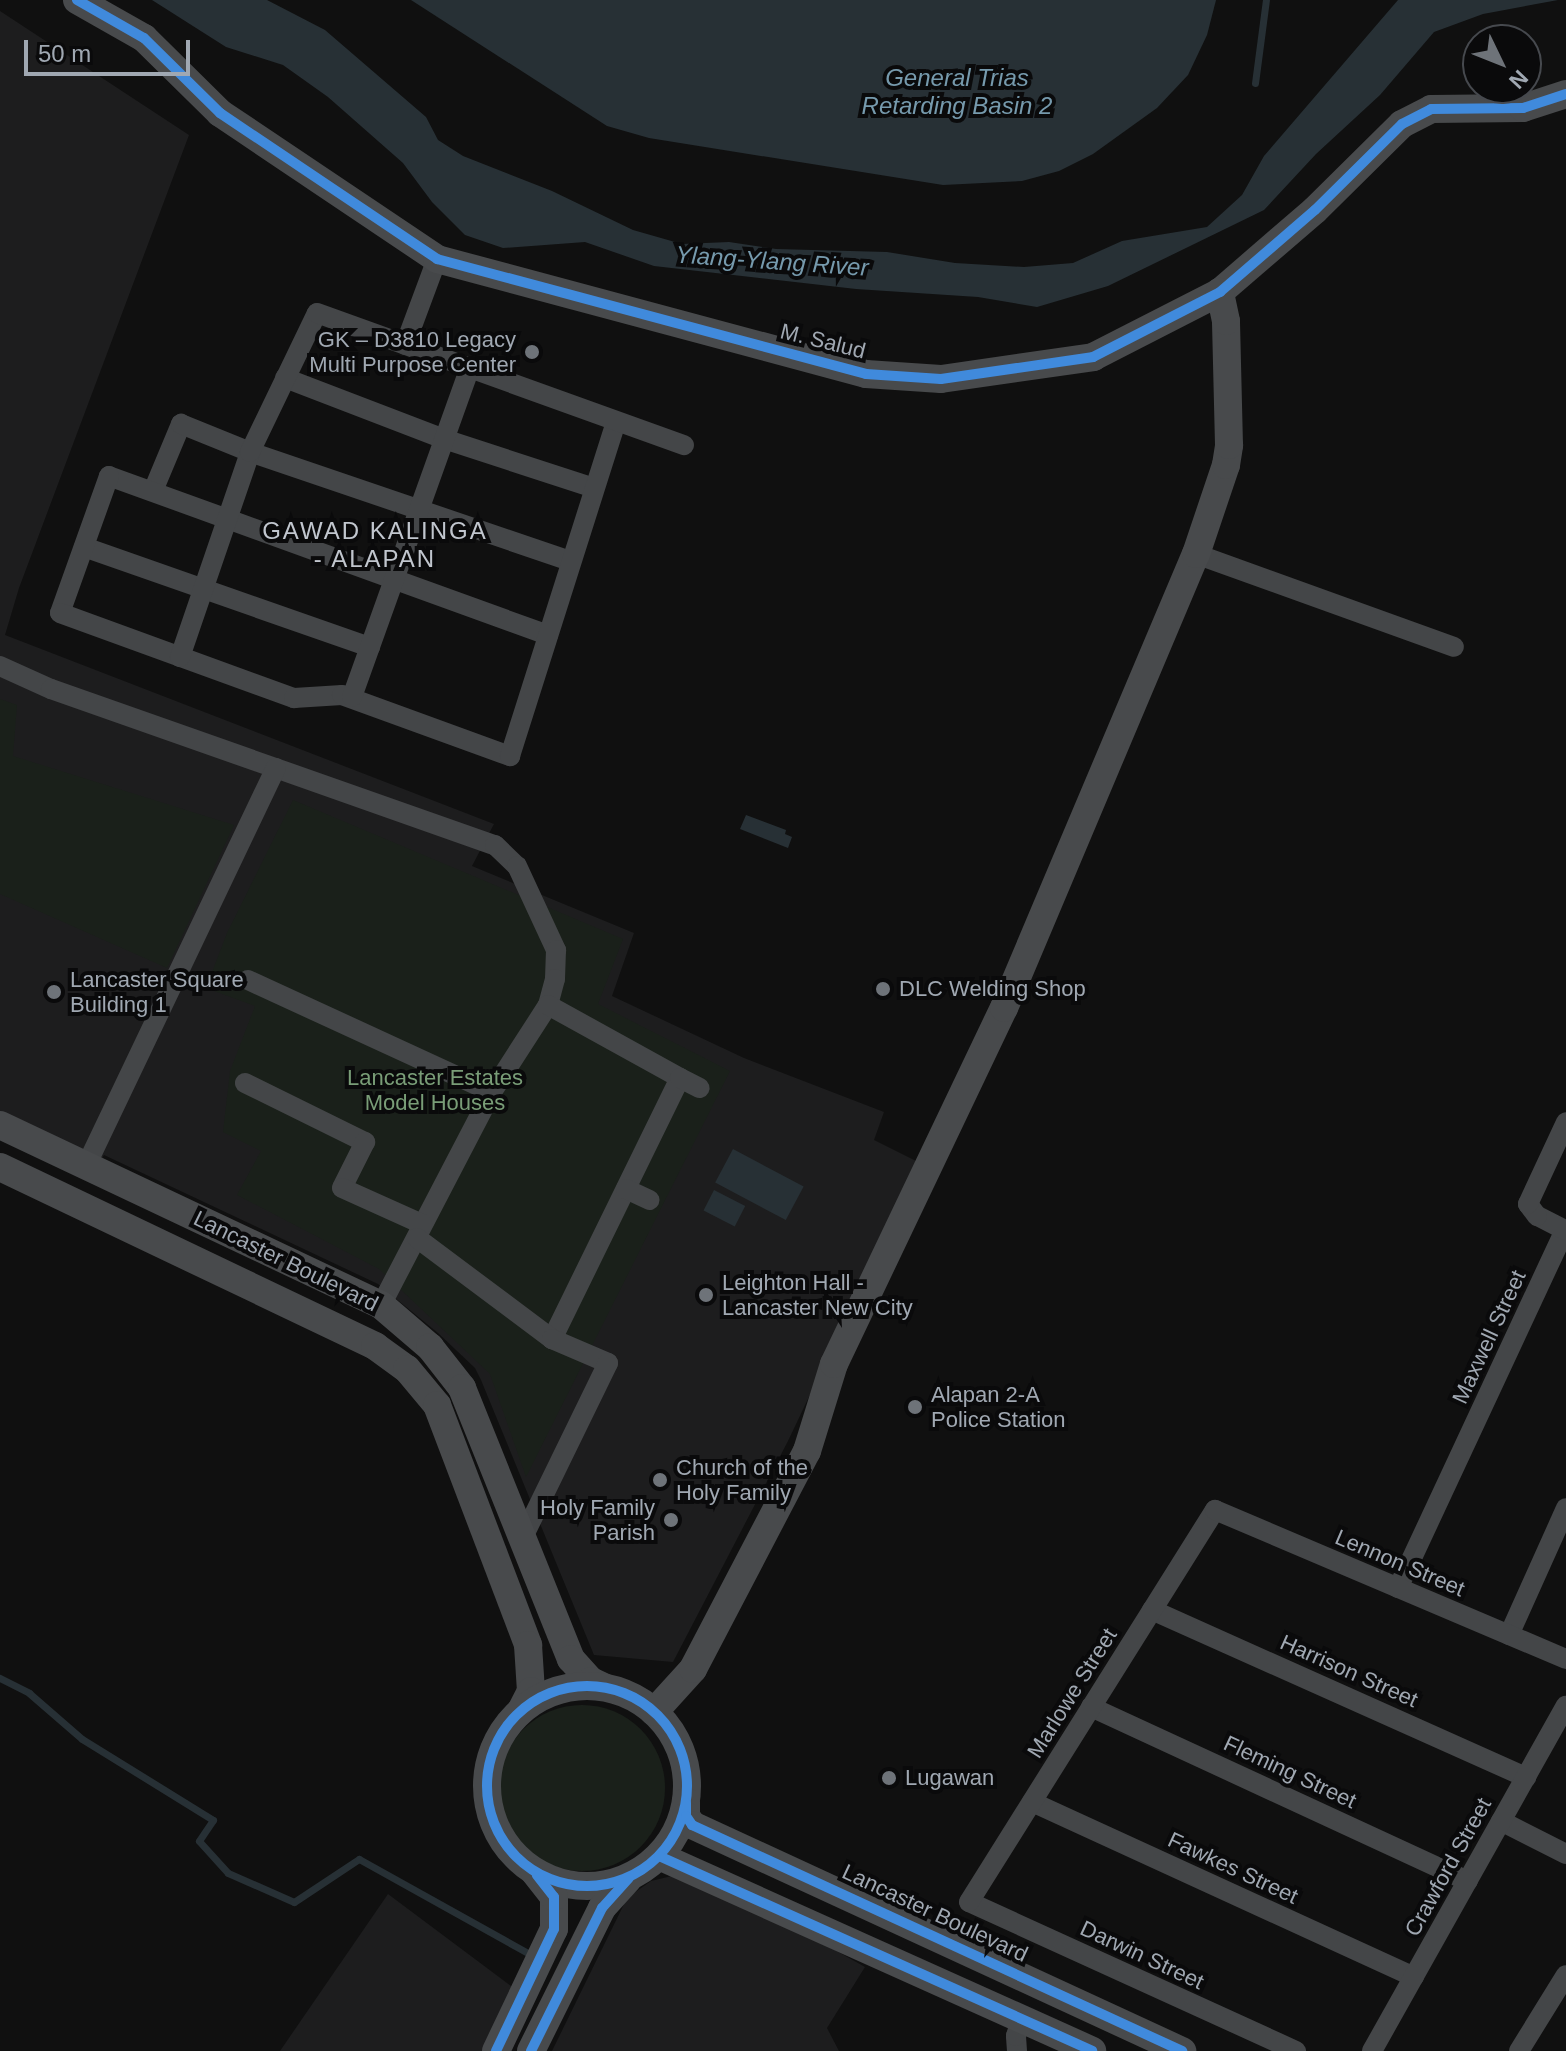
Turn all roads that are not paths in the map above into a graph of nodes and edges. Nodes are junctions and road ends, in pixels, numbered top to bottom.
1 (77, 0) edge
2 (1566, 94) edge
3 (437, 259) junction
4 (1220, 292) junction
5 (405, 345) junction
6 (470, 368) junction
7 (285, 378) junction
8 (616, 421) junction
9 (444, 439) junction
10 (684, 445) dead end
11 (250, 452) junction
12 (594, 488) junction
13 (153, 491) junction
14 (419, 509) junction
15 (228, 519) junction
16 (84, 547) junction
17 (1196, 554) junction
18 (571, 561) junction
19 (394, 579) junction
20 (204, 589) junction
21 (548, 635) junction
22 (370, 647) junction
23 (1454, 647) dead end
24 (180, 657) junction
25 (0, 666) edge
26 (352, 697) junction
27 (276, 768) junction
28 (248, 980) dead end
29 (548, 1005) junction
30 (680, 1078) junction
31 (245, 1083) dead end
32 (700, 1088) dead end
33 (492, 1092) junction
34 (1566, 1122) edge
35 (0, 1125) edge
36 (86, 1166) junction
37 (0, 1167) edge
38 (626, 1189) junction
39 (650, 1200) dead end
40 (420, 1231) junction
41 (381, 1305) junction
42 (552, 1339) junction
43 (1566, 1508) edge
44 (1215, 1510) joint
45 (523, 1537) junction
46 (1398, 1588) junction
47 (1152, 1610) junction
48 (1509, 1635) junction
49 (1566, 1659) edge
50 (604, 1687) junction
51 (1566, 1706) edge
52 (1091, 1707) junction
53 (522, 1709) junction
54 (654, 1712) junction
55 (1526, 1777) junction
56 (686, 1802) junction
57 (1032, 1802) junction
58 (1501, 1821) junction
59 (1566, 1854) edge
60 (659, 1856) junction
61 (534, 1872) junction
62 (631, 1876) junction
63 (1468, 1881) junction
64 (969, 1902) joint
65 (1566, 1975) edge
66 (1414, 1977) junction
67 (1021, 2020) junction
68 (1060, 2045) edge
69 (496, 2051) edge
70 (531, 2051) edge
71 (1017, 2051) edge
72 (1092, 2051) edge
73 (1182, 2051) edge
74 (1296, 2051) edge
75 (1372, 2051) edge
76 (1519, 2051) edge

1 - 3 main road, M. Salud
2 - 4 main road, M. Salud
3 - 4 main road, M. Salud
3 - 5 street
4 - 17 main road
5 - 6 street
5 - 7 street
6 - 8 street
6 - 9 street
7 - 9 street
7 - 11 street
8 - 10 street
8 - 12 street
9 - 12 street
9 - 14 street
11 - 13 street
11 - 14 street
11 - 15 street
12 - 18 street
13 - 15 street
13 - 16 street
14 - 18 street
14 - 19 street
15 - 19 street
15 - 20 street
16 - 20 street
16 - 24 street
17 - 23 street
17 - 54 main road
18 - 21 street
19 - 21 street
19 - 22 street
20 - 22 street
20 - 24 street
21 - 26 street
22 - 26 street
24 - 26 street
25 - 27 street
27 - 29 street
27 - 36 street
28 - 33 street
29 - 30 street
29 - 33 street
30 - 32 street
30 - 38 street
31 - 40 street
33 - 40 street
34 - 46 street, Maxwell Street
35 - 36 main road, Lancaster Boulevard
36 - 41 main road, Lancaster Boulevard
37 - 53 main road, Lancaster Boulevard
38 - 39 street
38 - 42 street
40 - 41 street
40 - 42 street
41 - 45 main road, Lancaster Boulevard
42 - 45 street
43 - 48 street
44 - 46 street, Lennon Street
44 - 47 street, Marlowe Street
45 - 50 main road, Lancaster Boulevard
46 - 48 street, Lennon Street
47 - 52 street, Marlowe Street
47 - 55 street, Harrison Street
48 - 49 street, Lennon Street
50 - 53 main road
50 - 54 main road
51 - 55 street, Crawford Street
52 - 57 street, Marlowe Street
52 - 63 street, Fleming Street
53 - 61 main road
54 - 56 main road
55 - 58 street, Crawford Street
56 - 60 main road
56 - 73 main road, Lancaster Boulevard
57 - 64 street, Marlowe Street
57 - 66 street, Fawkes Street
58 - 59 street
58 - 63 street, Crawford Street
60 - 62 main road
60 - 67 main road
61 - 62 main road
61 - 69 main road
62 - 70 main road
63 - 66 street, Crawford Street
64 - 74 street, Darwin Street
65 - 76 street
66 - 75 street, Crawford Street
67 - 68 main road
67 - 71 street
68 - 72 main road

